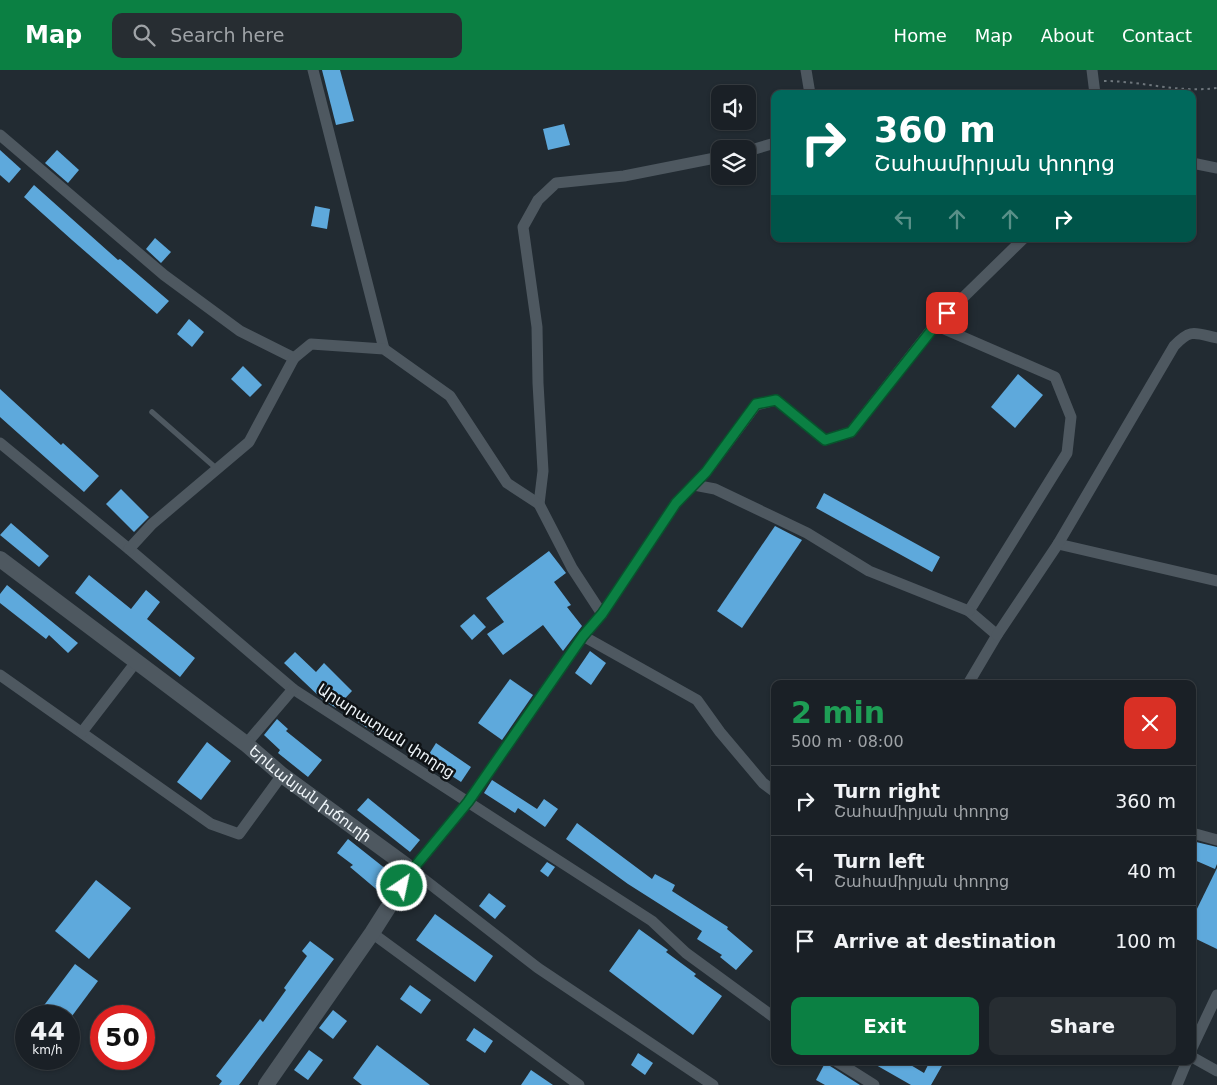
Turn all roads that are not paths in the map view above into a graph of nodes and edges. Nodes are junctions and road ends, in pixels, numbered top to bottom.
1 (313, 70) edge
2 (806, 70) edge
3 (1093, 75) edge
4 (809, 90) edge
5 (1095, 90) edge
6 (0, 135) edge
7 (771, 144) edge
8 (756, 149) edge
9 (711, 159) edge
10 (1196, 164) edge
11 (1217, 168) edge
12 (1020, 242) edge
13 (935, 326) junction
14 (1217, 338) edge
15 (384, 349) junction
16 (294, 358) junction
17 (152, 412) dead end
18 (0, 443) edge
19 (217, 469) junction
20 (694, 485) junction
21 (539, 504) junction
22 (1058, 544) junction
23 (129, 549) junction
24 (0, 559) edge
25 (1217, 581) edge
26 (969, 611) junction
27 (602, 614) junction
28 (997, 635) junction
29 (583, 636) junction
30 (136, 662) junction
31 (0, 676) edge
32 (970, 680) edge
33 (293, 689) junction
34 (82, 732) junction
35 (246, 744) junction
36 (282, 775) junction
37 (771, 789) edge
38 (468, 802) junction
39 (1196, 835) edge
40 (1217, 840) edge
41 (412, 870) junction
42 (372, 933) junction
43 (1217, 994) edge
44 (771, 1015) edge
45 (1196, 1039) edge
46 (1196, 1058) edge
47 (842, 1065) edge
48 (1185, 1065) edge
49 (1217, 1071) edge
50 (266, 1085) edge
51 (579, 1085) edge
52 (713, 1085) edge
53 (874, 1085) edge
54 (1177, 1085) edge

1 - 15 street
2 - 4 street
3 - 5 street
6 - 16 street
7 - 8 street
9 - 21 street
10 - 11 street
12 - 13 street
13 - 20 street
13 - 26 street
14 - 22 street
15 - 16 street
15 - 21 street
16 - 19 street
17 - 19 lane
18 - 23 street, Արարատյան փողոց
19 - 23 street
20 - 26 street
20 - 27 street
21 - 27 street
22 - 25 street
22 - 28 street
23 - 33 street, Արարատյան փողոց
24 - 30 main road, Երևանյան խճուղի
26 - 28 street
27 - 29 street
28 - 32 street
29 - 37 street
29 - 38 street
30 - 34 street
30 - 35 main road, Երևանյան խճուղի
31 - 34 street
33 - 35 street
33 - 38 street, Արարատյան փողոց
34 - 36 street
35 - 36 main road, Երևանյան խճուղի
36 - 41 main road, Երևանյան խճուղի
38 - 41 street
38 - 44 street, Արարատյան փողոց
39 - 40 street
41 - 42 main road
41 - 52 street
42 - 50 main road
42 - 51 street
43 - 45 street
46 - 49 street
47 - 53 street
48 - 54 street

